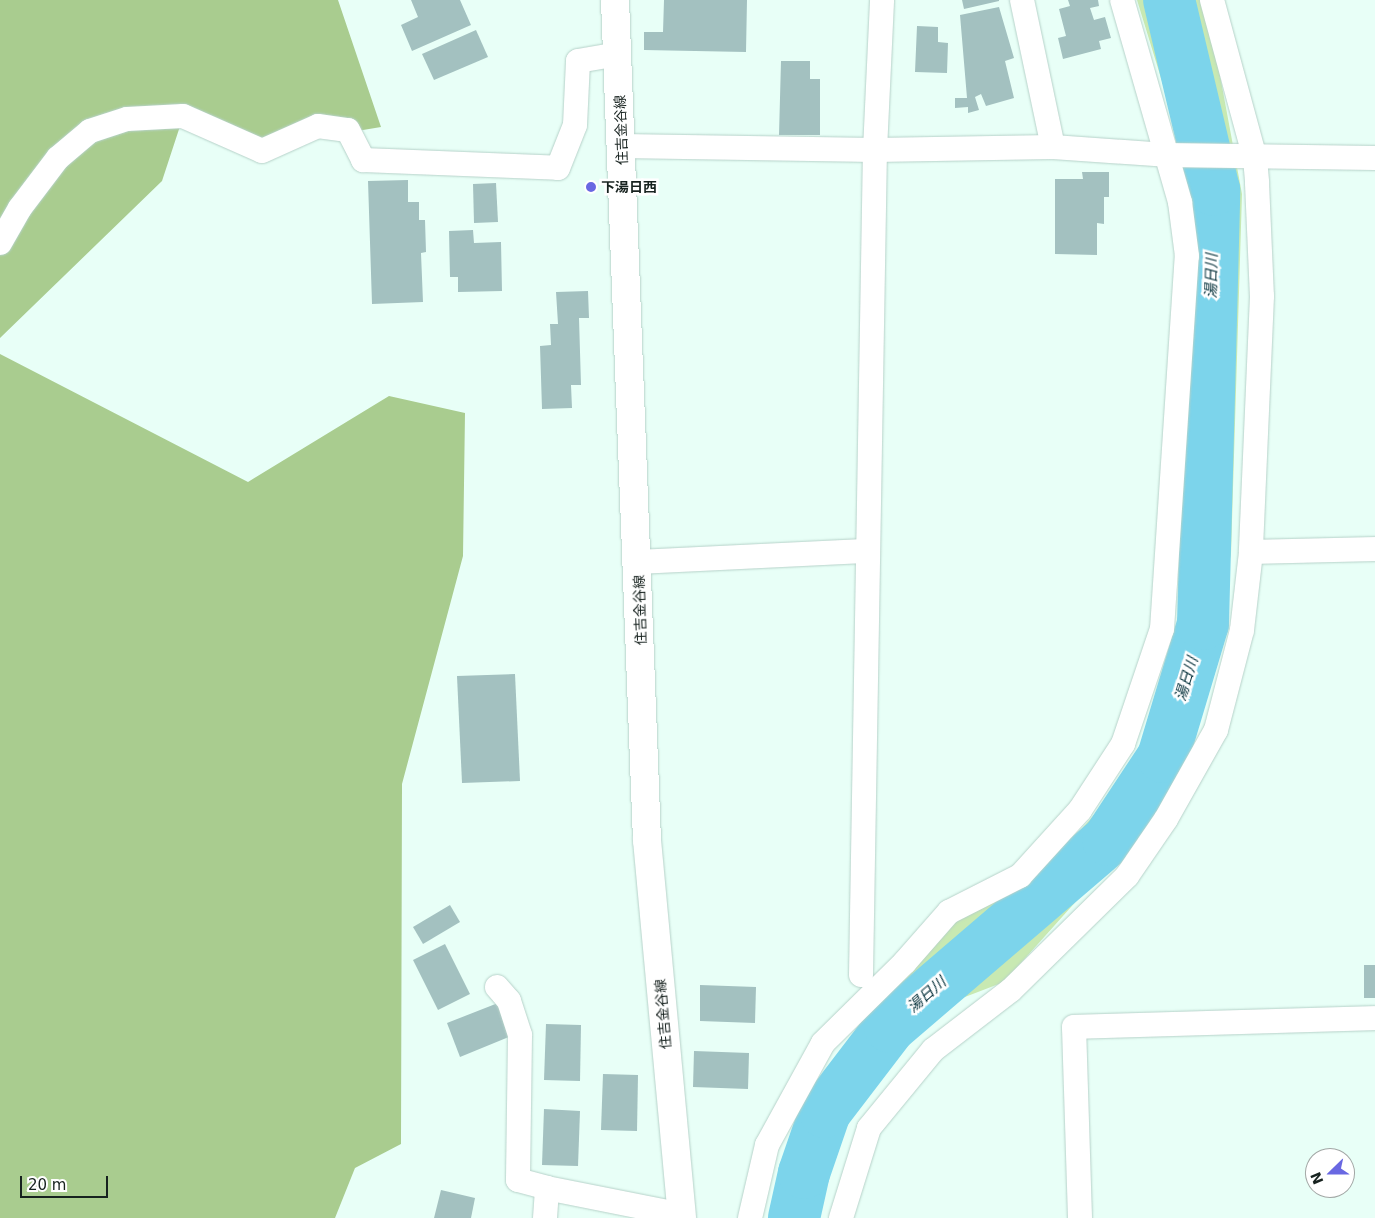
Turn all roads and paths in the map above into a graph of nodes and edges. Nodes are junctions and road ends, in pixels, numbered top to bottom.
1 (615, 0) edge
2 (882, 0) edge
3 (1022, 0) edge
4 (1122, 0) edge
5 (1212, 0) edge
6 (618, 54) junction
7 (622, 146) junction
8 (1053, 147) junction
9 (875, 150) junction
10 (1166, 155) junction
11 (1255, 158) junction
12 (1375, 158) edge
13 (0, 243) edge
14 (1375, 549) edge
15 (868, 551) junction
16 (1251, 552) junction
17 (639, 562) junction
18 (861, 975) dead end
19 (497, 987) dead end
20 (1375, 1018) edge
21 (547, 1188) junction
22 (682, 1217) edge
23 (545, 1218) edge
24 (750, 1218) edge
25 (840, 1218) edge
26 (1080, 1218) edge

1 - 6 main road, 住吉金谷線
2 - 9 street
3 - 8 street
4 - 10 street
5 - 11 street
6 - 7 main road, 住吉金谷線
6 - 13 street
7 - 9 street
7 - 17 main road, 住吉金谷線
8 - 9 street
8 - 10 street
9 - 15 street
10 - 11 street
10 - 24 street
11 - 12 street
11 - 16 street
14 - 16 street
15 - 17 street
15 - 18 street
16 - 25 street
17 - 22 main road, 住吉金谷線
19 - 21 street
20 - 26 street
21 - 22 street
21 - 23 street

